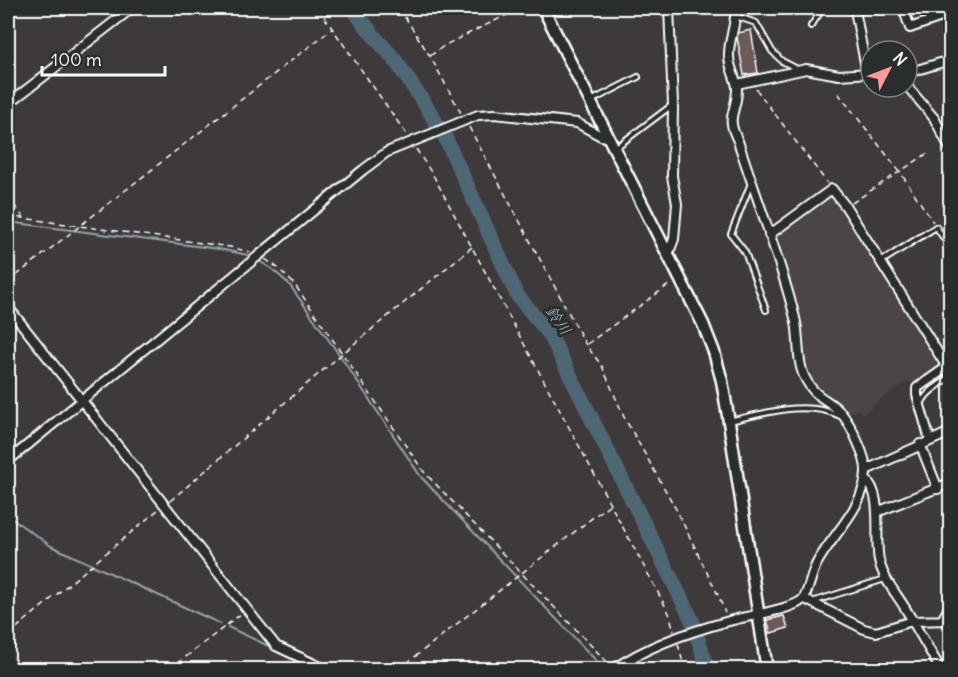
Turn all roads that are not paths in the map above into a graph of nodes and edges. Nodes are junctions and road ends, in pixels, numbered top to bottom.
1 (132, 8) edge
2 (543, 8) edge
3 (669, 8) edge
4 (823, 8) edge
5 (903, 8) edge
6 (856, 9) edge
7 (736, 12) edge
8 (951, 14) edge
9 (811, 26) dead end
10 (862, 39) edge
11 (951, 60) edge
12 (919, 69) edge
13 (800, 70) junction
14 (859, 74) edge
15 (638, 77) dead end
16 (737, 84) junction
17 (918, 99) edge
18 (591, 101) junction
19 (8, 104) edge
20 (673, 105) junction
21 (609, 136) junction
22 (949, 144) edge
23 (614, 149) junction
24 (752, 182) junction
25 (769, 235) junction
26 (951, 247) edge
27 (669, 255) junction
28 (881, 261) junction
29 (8, 307) edge
30 (766, 310) dead end
31 (949, 368) edge
32 (951, 377) edge
33 (82, 400) junction
34 (920, 408) junction
35 (845, 418) junction
36 (729, 422) junction
37 (951, 432) edge
38 (930, 440) junction
39 (920, 444) junction
40 (8, 461) edge
41 (867, 470) junction
42 (865, 479) junction
43 (951, 483) edge
44 (938, 489) junction
45 (877, 512) junction
46 (886, 579) junction
47 (808, 600) junction
48 (951, 606) edge
49 (758, 614) junction
50 (946, 620) edge
51 (912, 621) junction
52 (327, 669) edge
53 (612, 669) edge
54 (767, 669) edge
55 (941, 669) edge

1 - 19 street
2 - 18 street
3 - 20 street
4 - 9 lane
5 - 8 street
6 - 10 street
7 - 13 lane
7 - 16 street
11 - 12 street
13 - 14 street
13 - 16 street
15 - 18 lane
16 - 24 street
17 - 22 street
18 - 21 street
20 - 23 lane
20 - 27 street
21 - 23 street
21 - 33 street
23 - 27 street
24 - 25 street
24 - 30 lane
25 - 28 street
25 - 35 street
26 - 28 lane
27 - 36 street
28 - 31 street
29 - 33 street
31 - 34 street
32 - 34 lane
33 - 40 street
33 - 52 street
34 - 38 street
35 - 36 lane
35 - 41 street
36 - 49 street
37 - 38 street
38 - 39 street
39 - 41 street
39 - 44 street
41 - 42 street
42 - 45 street
42 - 47 street
43 - 44 street
44 - 45 street
45 - 46 street
46 - 47 lane
46 - 51 street
47 - 49 street
47 - 51 street
48 - 50 street
49 - 53 street
49 - 54 street
50 - 51 street
51 - 55 street

